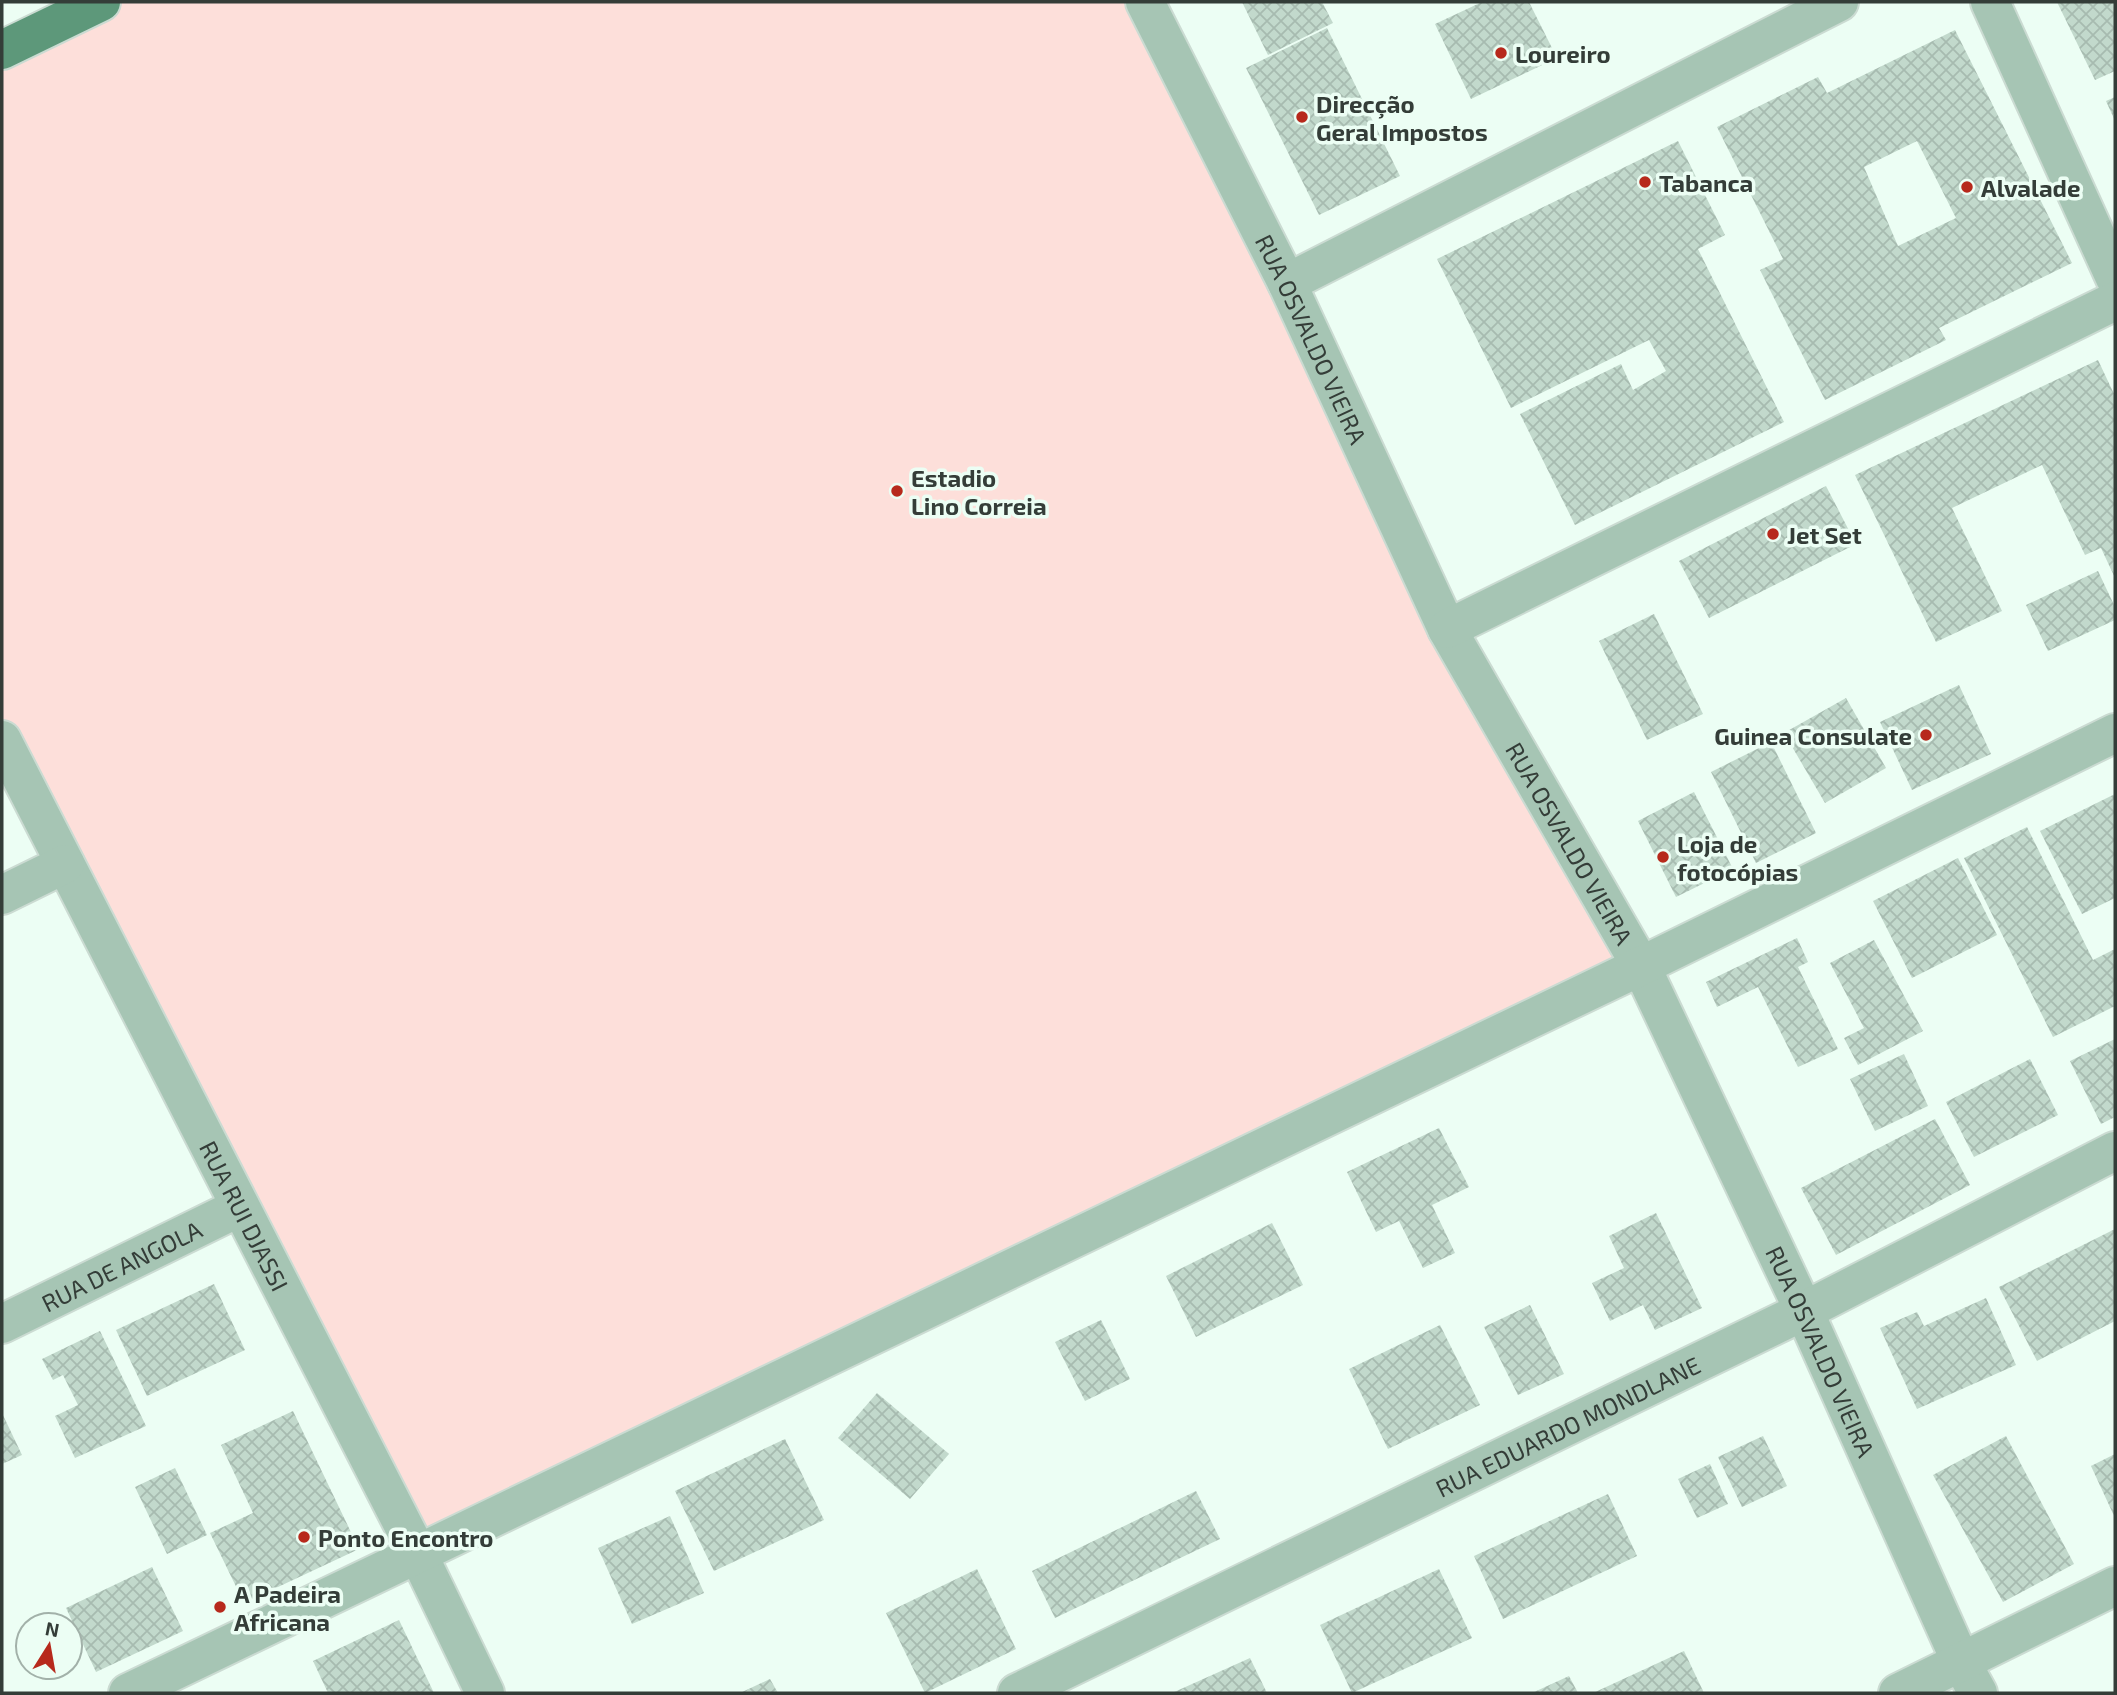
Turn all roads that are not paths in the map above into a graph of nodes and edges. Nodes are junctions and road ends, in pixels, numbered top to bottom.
1 (101, 2) edge
2 (1145, 2) edge
3 (1839, 2) edge
4 (1990, 2) edge
5 (2, 50) edge
6 (2115, 278) edge
7 (1287, 283) junction
8 (2115, 301) edge
9 (1447, 629) junction
10 (2115, 733) edge
11 (2, 740) edge
12 (65, 864) junction
13 (2, 895) edge
14 (1641, 966) junction
15 (2115, 1151) edge
16 (240, 1207) junction
17 (1804, 1311) junction
18 (2, 1324) edge
19 (418, 1554) junction
20 (2115, 1586) edge
21 (1969, 1678) edge
22 (128, 1693) edge
23 (485, 1693) edge
24 (1017, 1693) edge
25 (1898, 1693) edge

1 - 5 main road
2 - 7 street, RUA OSVALDO VIEIRA
3 - 7 street
4 - 6 street
7 - 9 street, RUA OSVALDO VIEIRA
8 - 9 street
9 - 14 street, RUA OSVALDO VIEIRA
10 - 14 street
11 - 12 street, RUA RUI DJASSI
12 - 13 street
12 - 16 street, RUA RUI DJASSI
14 - 17 street, RUA OSVALDO VIEIRA
14 - 19 street
15 - 17 street, RUA EDUARDO MONDLANE
16 - 18 street, RUA DE ANGOLA
16 - 19 street, RUA RUI DJASSI
17 - 21 street, RUA OSVALDO VIEIRA
17 - 24 street, RUA EDUARDO MONDLANE
19 - 22 street
19 - 23 street, RUA RUI DJASSI
20 - 21 street
21 - 25 street

